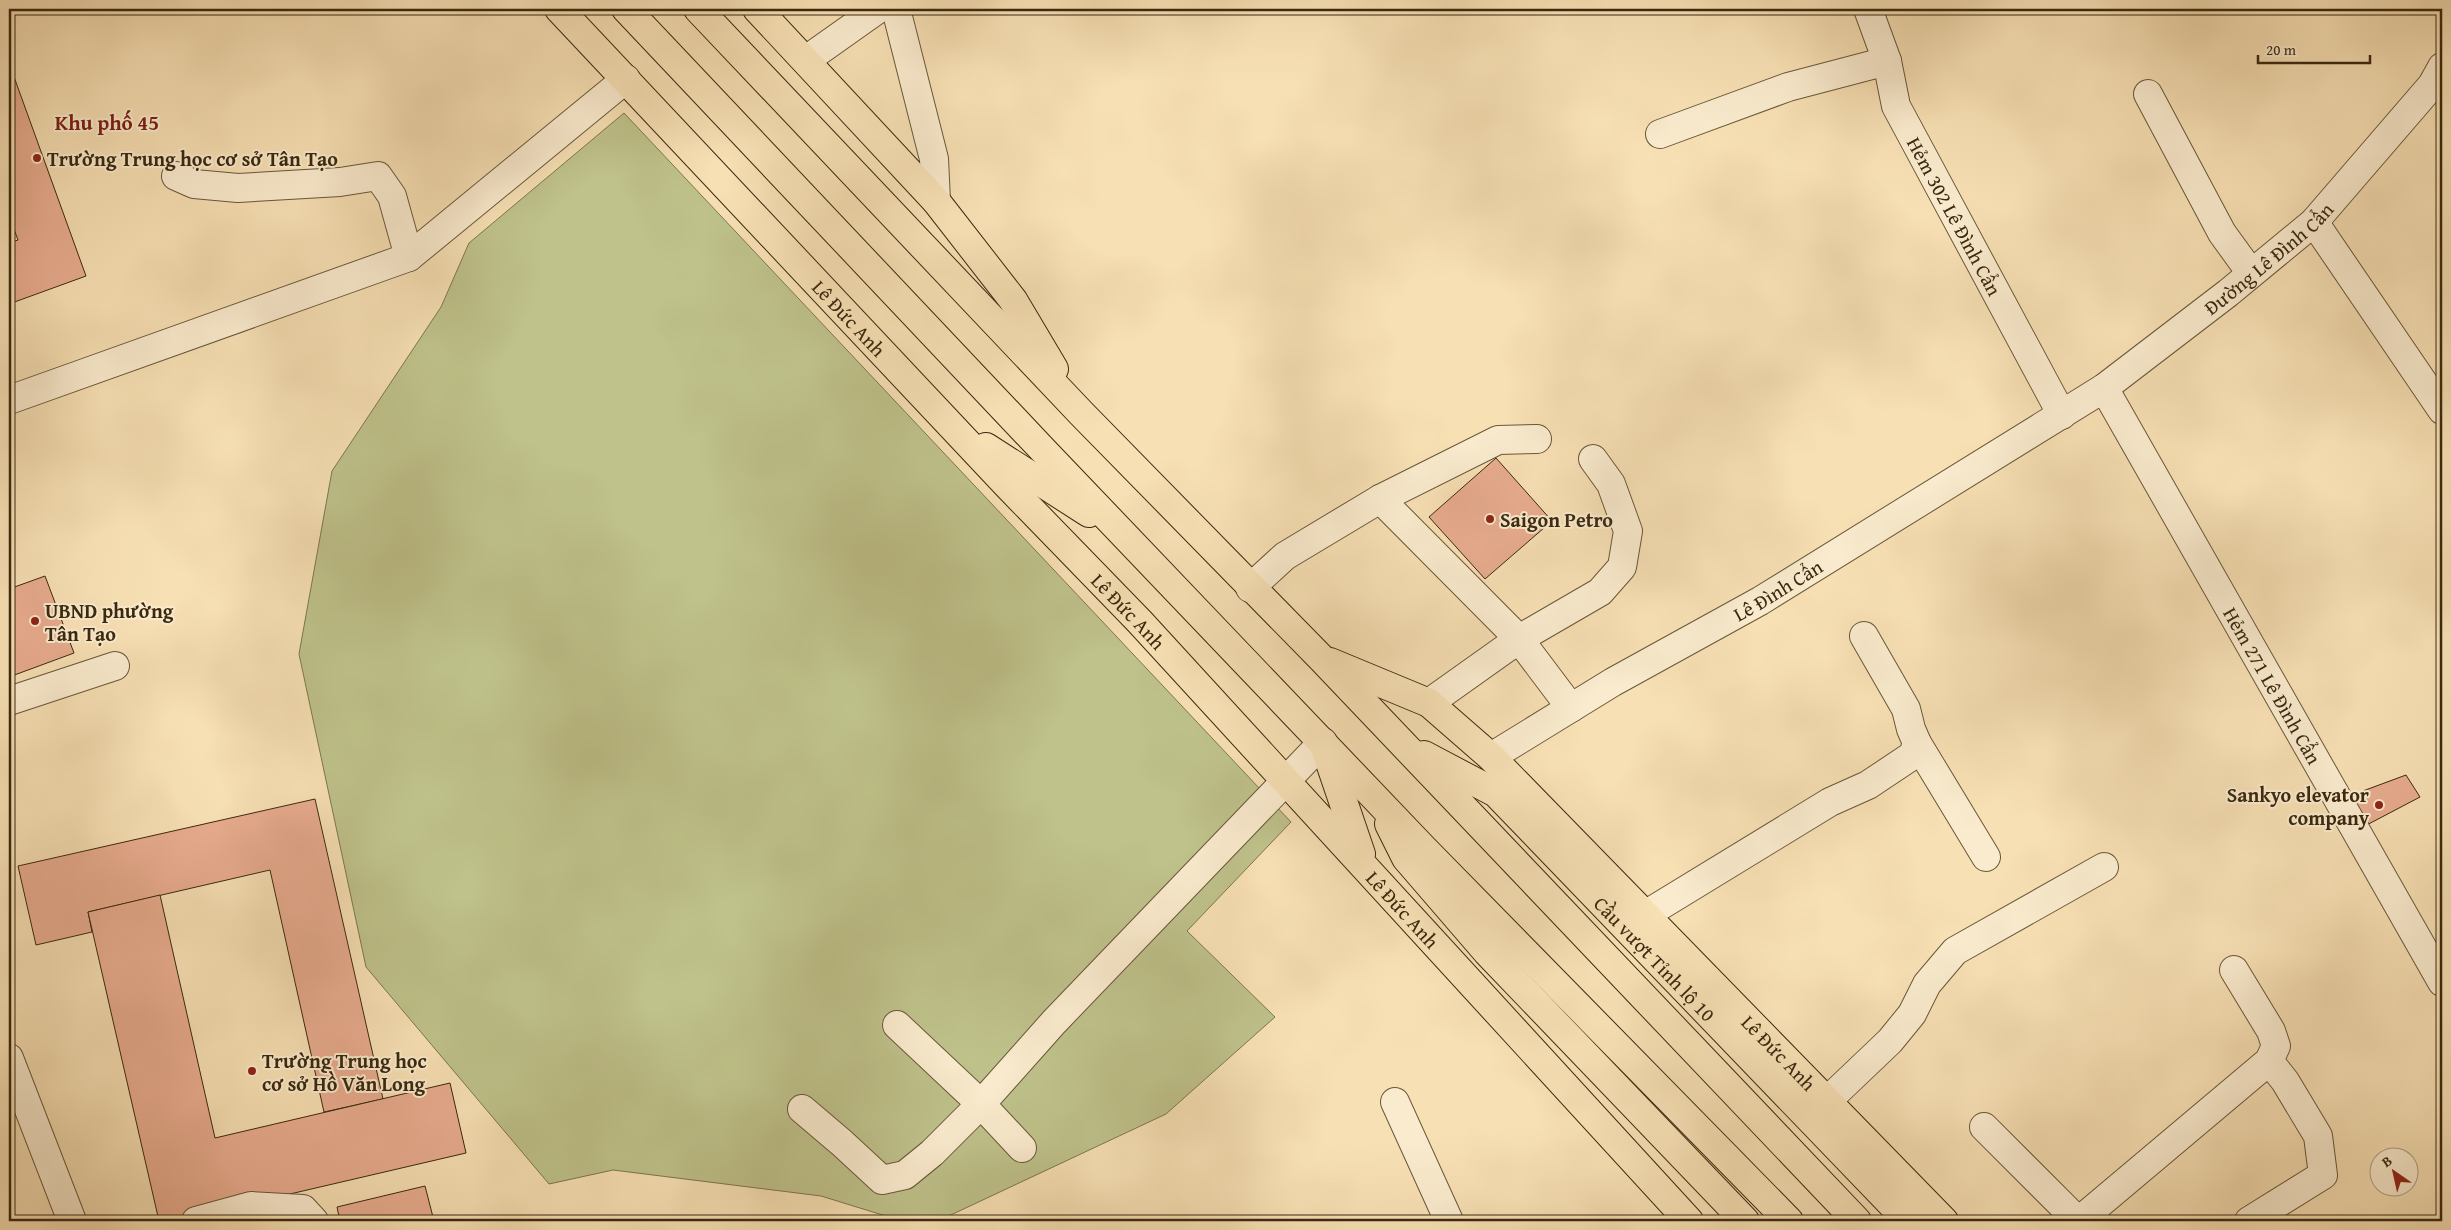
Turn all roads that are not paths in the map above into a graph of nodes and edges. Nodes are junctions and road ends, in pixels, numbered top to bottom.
1 (559, 9) edge
2 (626, 9) edge
3 (698, 9) edge
4 (757, 9) edge
5 (878, 9) edge
6 (896, 9) edge
7 (1868, 9) edge
8 (806, 60) junction
9 (1887, 61) junction
10 (626, 79) junction
11 (2439, 84) edge
12 (2148, 94) dead end
13 (1660, 134) dead end
14 (176, 176) dead end
15 (936, 201) junction
16 (2314, 222) junction
17 (409, 257) junction
18 (2252, 273) junction
19 (2104, 388) junction
20 (9, 400) edge
21 (2442, 410) edge
22 (1081, 413) junction
23 (2062, 415) junction
24 (955, 427) junction
25 (1537, 440) dead end
26 (1593, 459) dead end
27 (1380, 499) junction
28 (1127, 538) junction
29 (1250, 588) junction
30 (1864, 636) dead end
31 (1519, 639) junction
32 (1322, 659) junction
33 (115, 666) dead end
34 (9, 701) edge
35 (1429, 703) junction
36 (1571, 708) junction
37 (1323, 742) junction
38 (1917, 743) junction
39 (1404, 745) junction
40 (1491, 757) junction
41 (1287, 780) junction
42 (1415, 853) junction
43 (1986, 857) dead end
44 (1365, 865) junction
45 (2104, 867) dead end
46 (1645, 915) junction
47 (2234, 970) dead end
48 (2442, 982) edge
49 (897, 1025) dead end
50 (9, 1058) edge
51 (2269, 1061) junction
52 (1827, 1101) junction
53 (1395, 1102) dead end
54 (981, 1104) junction
55 (802, 1109) dead end
56 (1984, 1128) dead end
57 (1022, 1148) dead end
58 (72, 1221) edge
59 (196, 1221) edge
60 (314, 1221) edge
61 (1449, 1221) edge
62 (1690, 1221) edge
63 (1745, 1221) edge
64 (1789, 1221) edge
65 (1857, 1221) edge
66 (1908, 1221) edge
67 (1944, 1221) edge
68 (2078, 1221) edge
69 (2249, 1221) edge

1 - 10 highway, Lê Đức Anh
2 - 28 highway
3 - 22 highway, Lê Đức Anh
4 - 8 highway, Lê Đức Anh
5 - 8 street
6 - 15 street
7 - 9 street, Hẻm 302 Lê Đình Cẩn
8 - 15 highway, Lê Đức Anh
9 - 13 street
9 - 23 street, Hẻm 302 Lê Đình Cẩn
10 - 17 street
10 - 24 highway, Lê Đức Anh
11 - 16 street, Đường Lê Đình Cẩn
12 - 18 street
14 - 17 street
15 - 22 highway, Lê Đức Anh
16 - 18 street, Đường Lê Đình Cẩn
16 - 21 street
17 - 20 street
18 - 19 street, Đường Lê Đình Cẩn
19 - 23 street, Đường Lê Đình Cẩn
19 - 48 street, Hẻm 271 Lê Đình Cẩn
22 - 29 highway, Lê Đức Anh
23 - 36 street, Lê Đình Cẩn
24 - 28 highway
24 - 41 highway, Lê Đức Anh
25 - 27 street
26 - 31 street
27 - 29 street
27 - 31 street
28 - 37 highway
29 - 32 highway, Lê Đức Anh
30 - 38 street
31 - 35 street
31 - 36 street
32 - 35 highway, Lê Đức Anh
32 - 39 highway, Cầu vượt Tỉnh lộ 10
33 - 34 street
35 - 40 highway, Lê Đức Anh
36 - 40 street, Lê Đình Cẩn
37 - 41 street
37 - 42 highway
37 - 44 highway
38 - 43 street
38 - 46 street
39 - 65 highway, Cầu vượt Tỉnh lộ 10
39 - 66 highway, Cầu vượt Tỉnh lộ 10
40 - 46 highway, Lê Đức Anh
41 - 44 highway, Lê Đức Anh
41 - 54 street
42 - 63 highway
42 - 64 highway
44 - 62 highway, Lê Đức Anh
45 - 52 street
46 - 52 highway, Lê Đức Anh
47 - 51 street
49 - 54 street
50 - 58 street
51 - 68 street
51 - 69 street
52 - 67 highway, Lê Đức Anh
53 - 61 street
54 - 55 street
54 - 57 street
56 - 68 street
59 - 60 street

